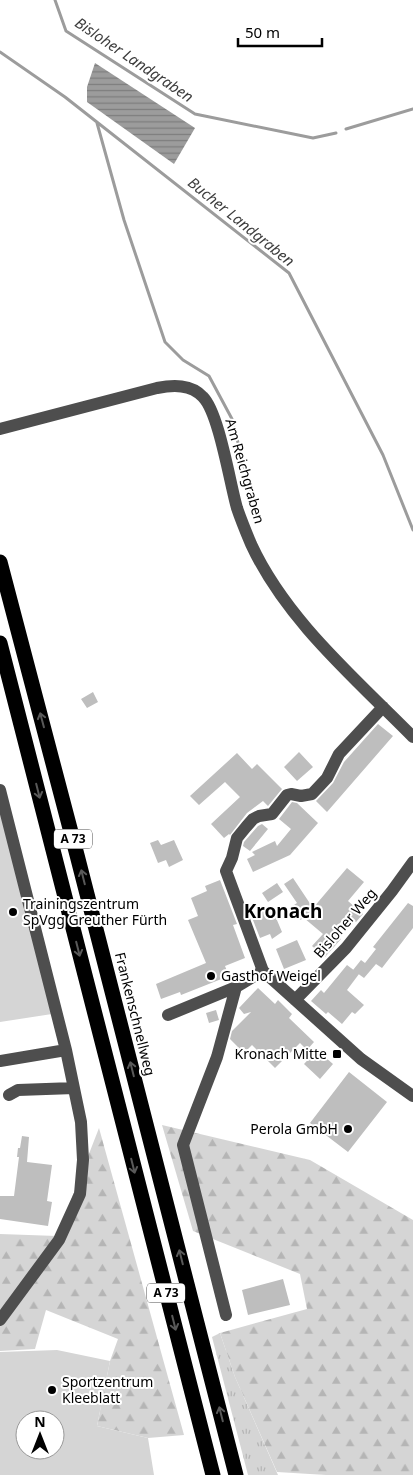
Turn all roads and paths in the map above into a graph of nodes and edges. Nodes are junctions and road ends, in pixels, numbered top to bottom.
1 (0, 429) edge
2 (0, 562) edge
3 (0, 642) edge
4 (383, 707) junction
5 (413, 737) edge
6 (0, 790) edge
7 (4, 827) edge
8 (413, 862) edge
9 (263, 971) junction
10 (236, 987) junction
11 (295, 1000) junction
12 (168, 1015) dead end
13 (66, 1050) junction
14 (0, 1061) edge
15 (74, 1088) junction
16 (10, 1096) dead end
17 (413, 1096) edge
18 (226, 1315) dead end
19 (0, 1320) edge
20 (236, 1471) edge
21 (211, 1472) edge

1 - 4 street, Am Reichgraben
20 -> 2 highway, Frankenschnellweg / A 73
3 -> 21 highway, A 73
4 - 5 street, Am Reichgraben
4 - 9 street
6 - 7 street
7 - 13 street
8 - 11 street, Bisloher Weg
9 - 10 street
9 - 11 street
10 - 12 street
10 - 18 street
11 - 17 street
13 - 14 street
13 - 15 street
15 - 16 street
15 - 19 street

